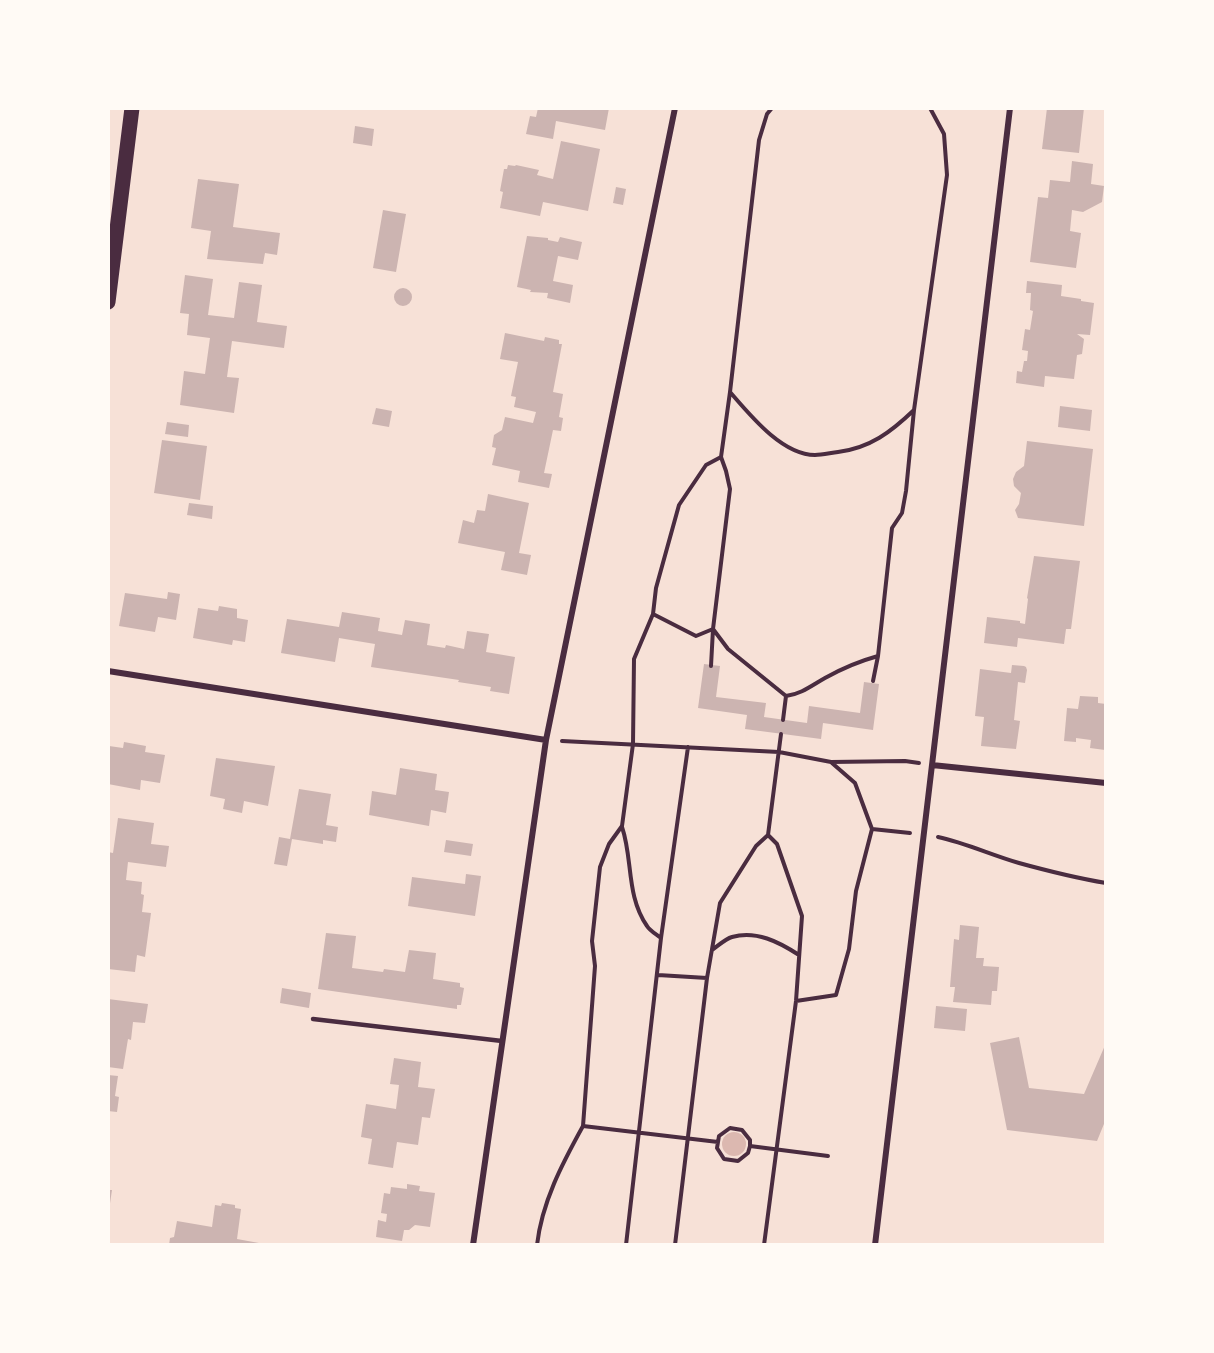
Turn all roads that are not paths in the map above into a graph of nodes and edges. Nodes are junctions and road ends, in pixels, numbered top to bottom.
1 (132, 108) edge
2 (675, 108) edge
3 (1010, 108) edge
4 (108, 302) edge
5 (108, 672) edge
6 (546, 740) junction
7 (932, 765) junction
8 (1106, 783) edge
9 (314, 1019) dead end
10 (502, 1041) junction
11 (473, 1245) edge
12 (875, 1245) edge

1 - 4 main road
2 - 6 street
3 - 7 street
5 - 6 street
6 - 10 street
7 - 8 street
7 - 12 street
9 - 10 lane
10 - 11 street

